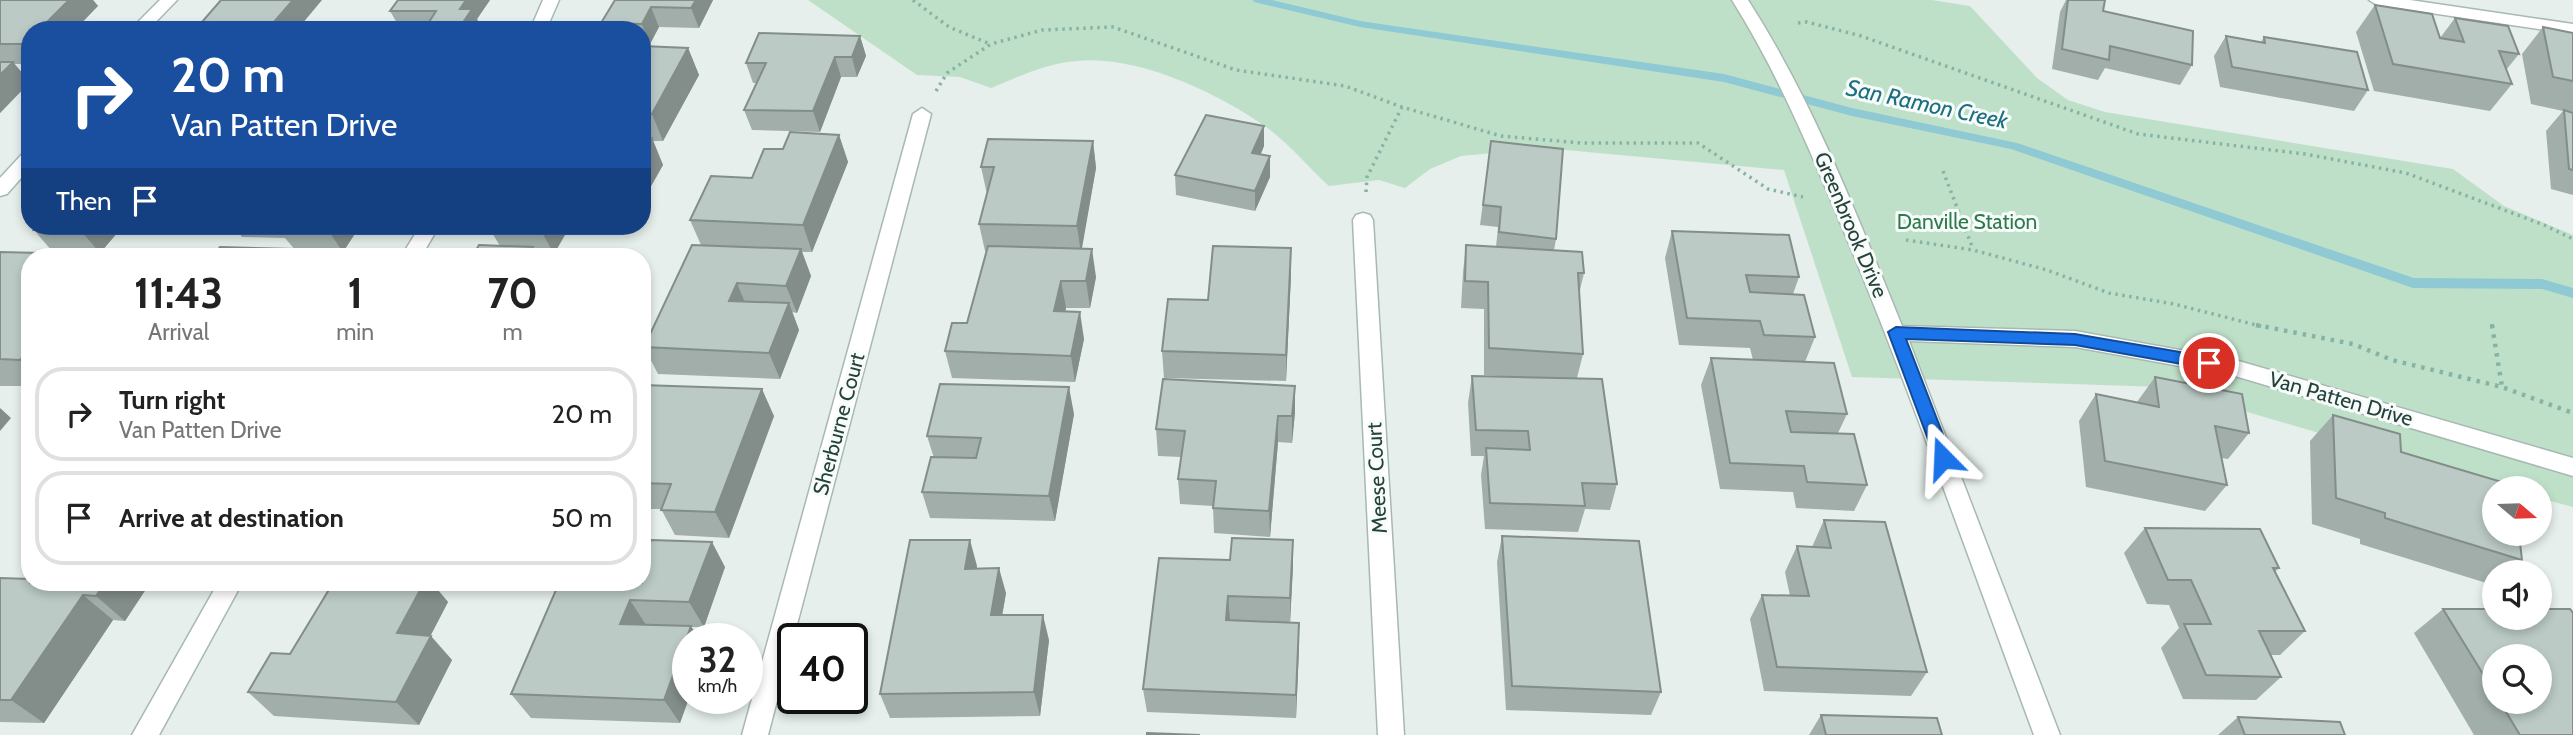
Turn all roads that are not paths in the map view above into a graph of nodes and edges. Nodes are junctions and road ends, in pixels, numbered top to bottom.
1 (169, 0) edge
2 (551, 0) edge
3 (1740, 0) edge
4 (2377, 0) edge
5 (147, 21) edge
6 (542, 21) edge
7 (2573, 29) edge
8 (922, 114) road end
9 (21, 166) edge
10 (0, 190) edge
11 (1363, 220) road end
12 (1896, 332) junction
13 (2573, 467) edge
14 (226, 591) edge
15 (145, 735) edge
16 (755, 735) edge
17 (1391, 735) edge
18 (2047, 735) edge

1 - 5 street
2 - 6 street
3 - 12 street, Greenbrook Drive
4 - 7 street
8 - 16 street, Sherburne Court
9 - 10 street
11 - 17 street, Meese Court
12 - 13 street, Van Patten Drive
12 - 18 street, Greenbrook Drive
14 - 15 street

